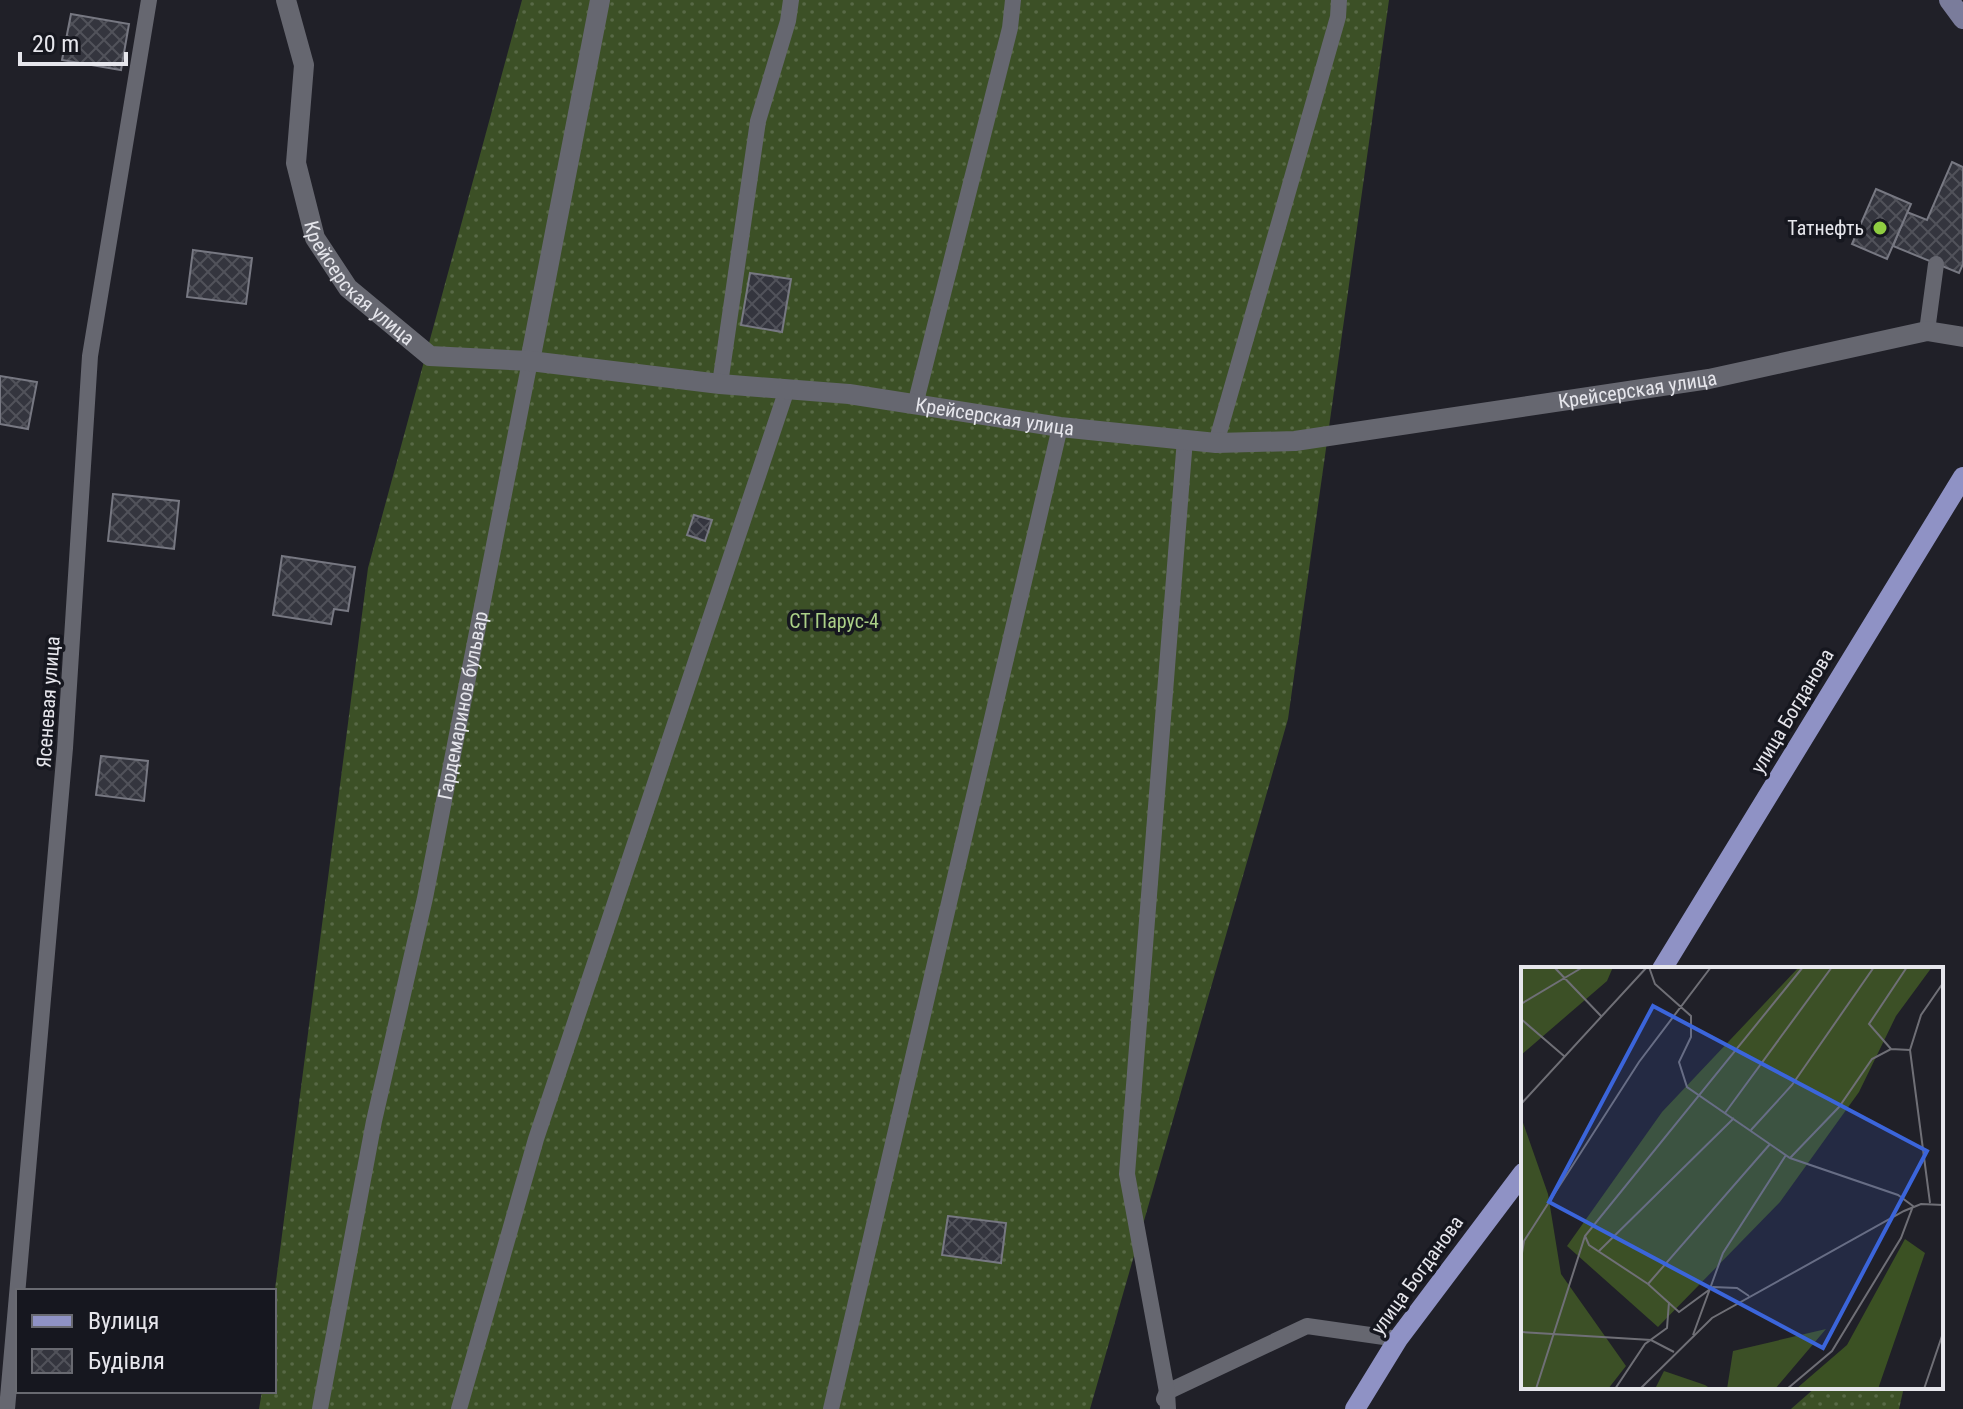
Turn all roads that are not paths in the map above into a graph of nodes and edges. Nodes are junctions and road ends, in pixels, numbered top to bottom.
1 (149, 0) edge
2 (286, 0) edge
3 (600, 0) edge
4 (791, 0) edge
5 (1013, 0) edge
6 (1339, 0) edge
7 (1949, 0) edge
8 (1963, 19) edge
9 (1936, 264) dead end
10 (1927, 331) junction
11 (1963, 337) edge
12 (530, 361) junction
13 (720, 384) junction
14 (787, 389) junction
15 (915, 405) junction
16 (1060, 427) junction
17 (1185, 439) junction
18 (1216, 443) junction
19 (1963, 477) edge
20 (1663, 967) edge
21 (1521, 1176) edge
22 (18, 1289) edge
23 (16, 1306) edge
24 (1398, 1339) junction
25 (1168, 1400) edge
26 (7, 1409) edge
27 (320, 1409) edge
28 (459, 1409) edge
29 (831, 1409) edge
30 (1159, 1409) edge
31 (1355, 1409) edge

1 - 22 lane, Ясеневая улица
2 - 12 street, Крейсерская улица
3 - 12 street, Гардемаринов бульвар
4 - 13 lane
5 - 15 lane
6 - 18 lane
7 - 8 main road
9 - 10 lane
10 - 11 street, Крейсерская улица
10 - 18 street, Крейсерская улица
12 - 13 street, Крейсерская улица
12 - 27 lane, Гардемаринов бульвар
13 - 14 street, Крейсерская улица
14 - 15 street, Крейсерская улица
14 - 28 lane
15 - 16 street, Крейсерская улица
16 - 17 street, Крейсерская улица
16 - 29 lane
17 - 18 street, Крейсерская улица
17 - 25 lane
19 - 20 main road, улица Богданова
21 - 24 main road, улица Богданова
23 - 26 lane, Ясеневая улица
24 - 25 lane
24 - 31 main road, улица Богданова
25 - 30 lane

